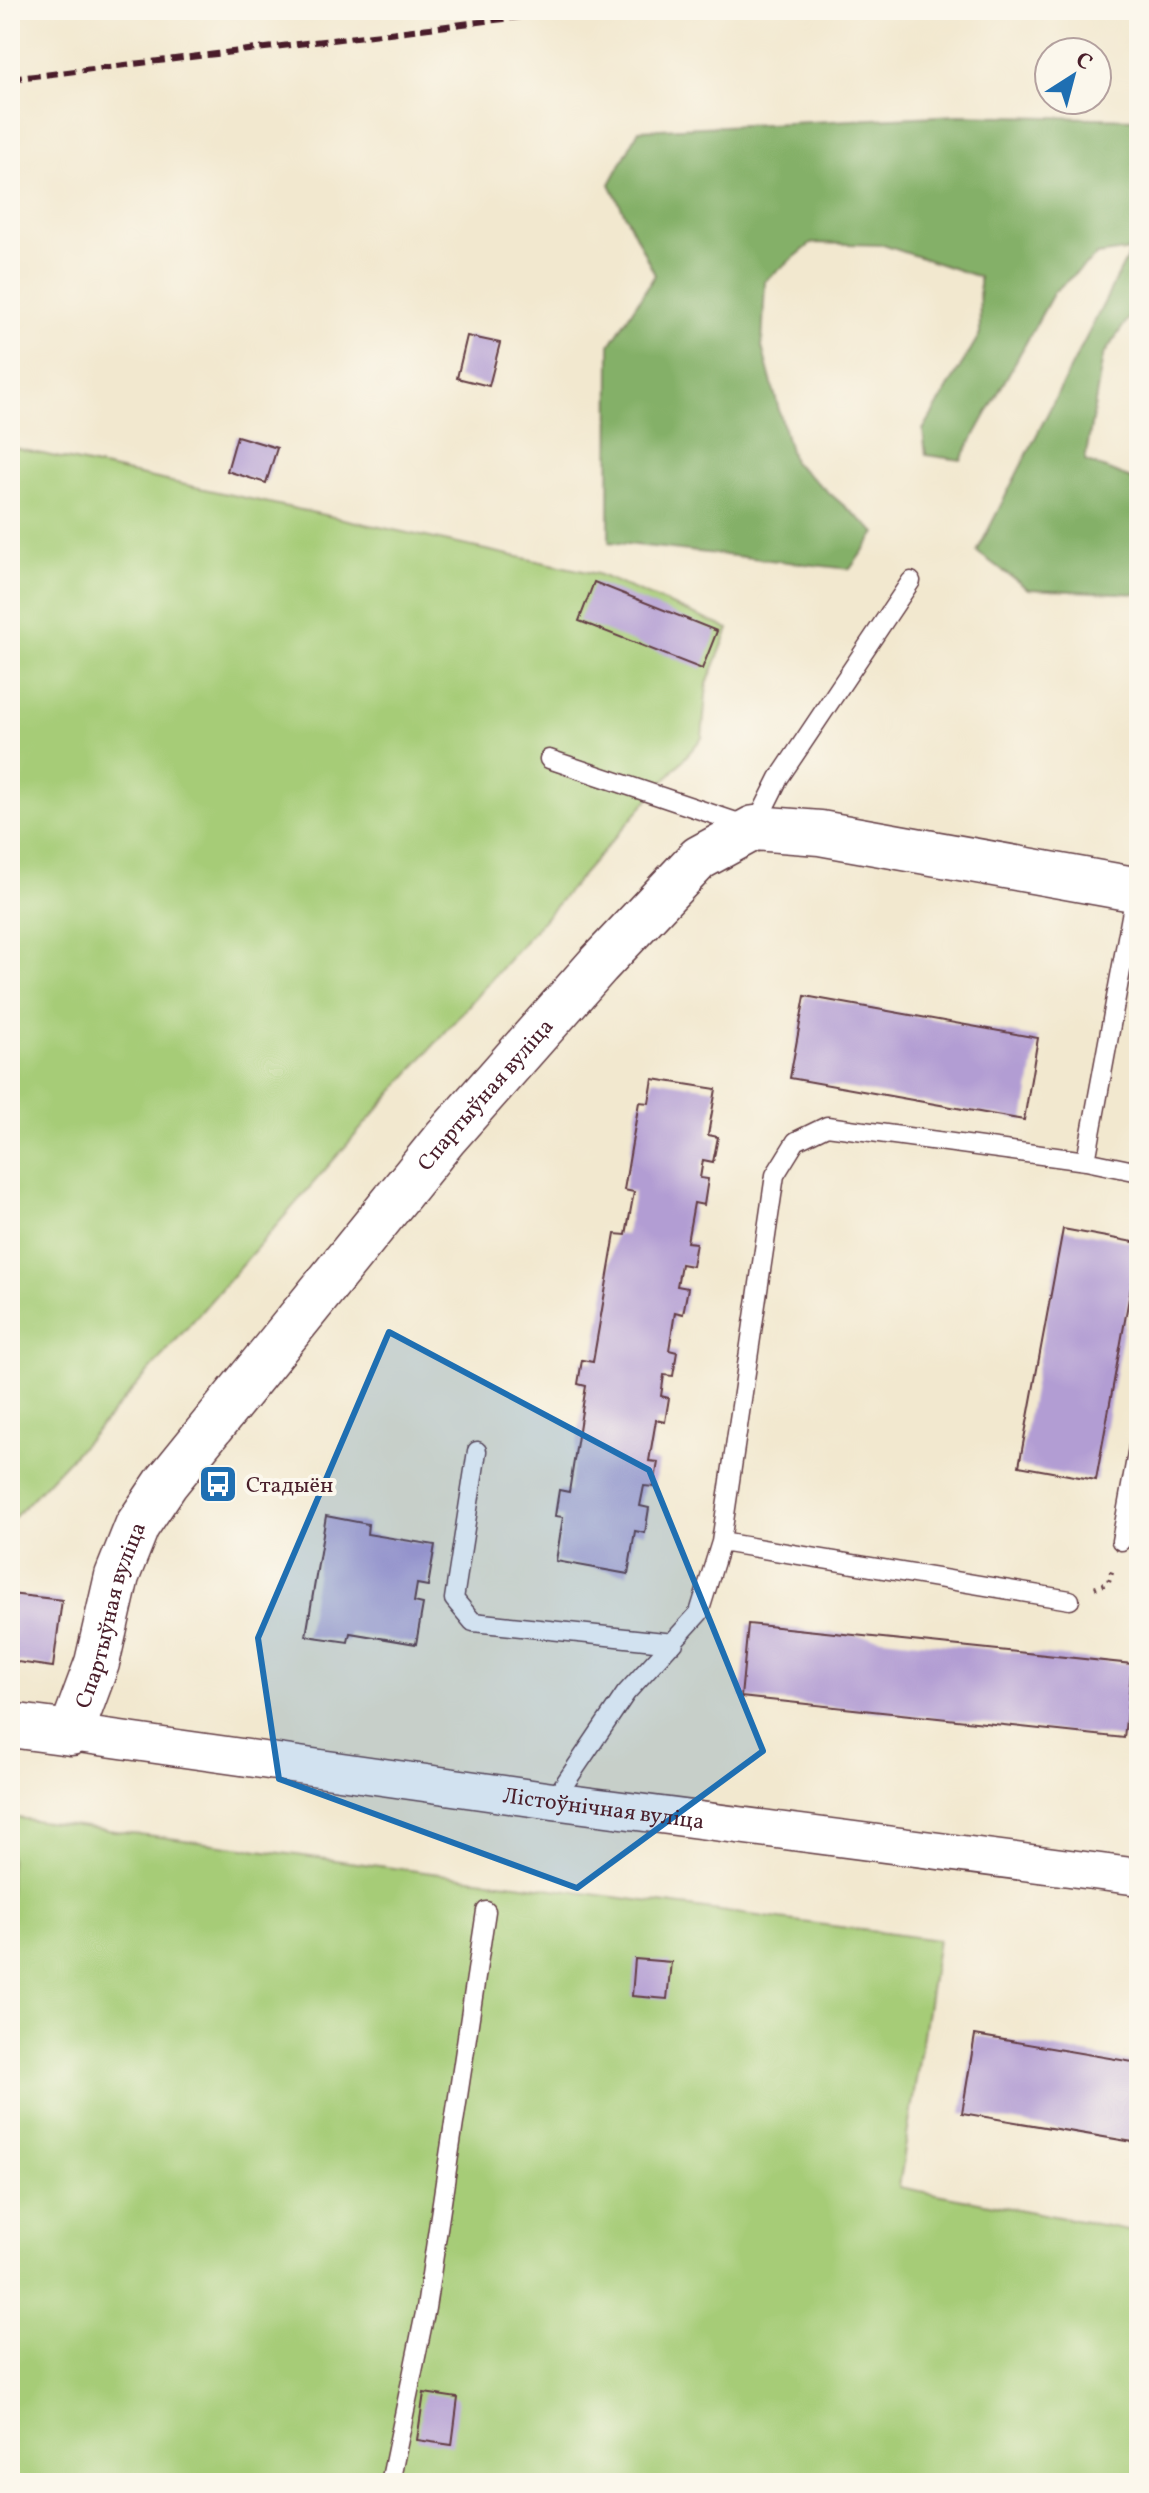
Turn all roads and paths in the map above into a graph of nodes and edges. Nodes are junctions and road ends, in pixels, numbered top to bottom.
1 (911, 581) dead end
2 (549, 759) dead end
3 (754, 828) junction
4 (1137, 889) edge
5 (1086, 1161) junction
6 (1139, 1172) edge
7 (1139, 1442) edge
8 (477, 1451) dead end
9 (1121, 1541) joint
10 (721, 1542) junction
11 (1070, 1600) joint
12 (674, 1643) junction
13 (10, 1725) edge
14 (71, 1733) junction
15 (553, 1801) junction
16 (1139, 1877) edge
17 (486, 1911) dead end
18 (390, 2483) edge

1 - 3 lane
2 - 3 lane
3 - 4 street
3 - 14 street, Спартыўная вуліца
4 - 5 lane
5 - 6 lane
5 - 10 lane
7 - 9 lane
8 - 12 lane
9 - 11 path
10 - 11 lane
10 - 12 lane
12 - 15 lane
13 - 14 street
14 - 15 street, Лістоўнічная вуліца
15 - 16 street, Лістоўнічная вуліца
17 - 18 lane

